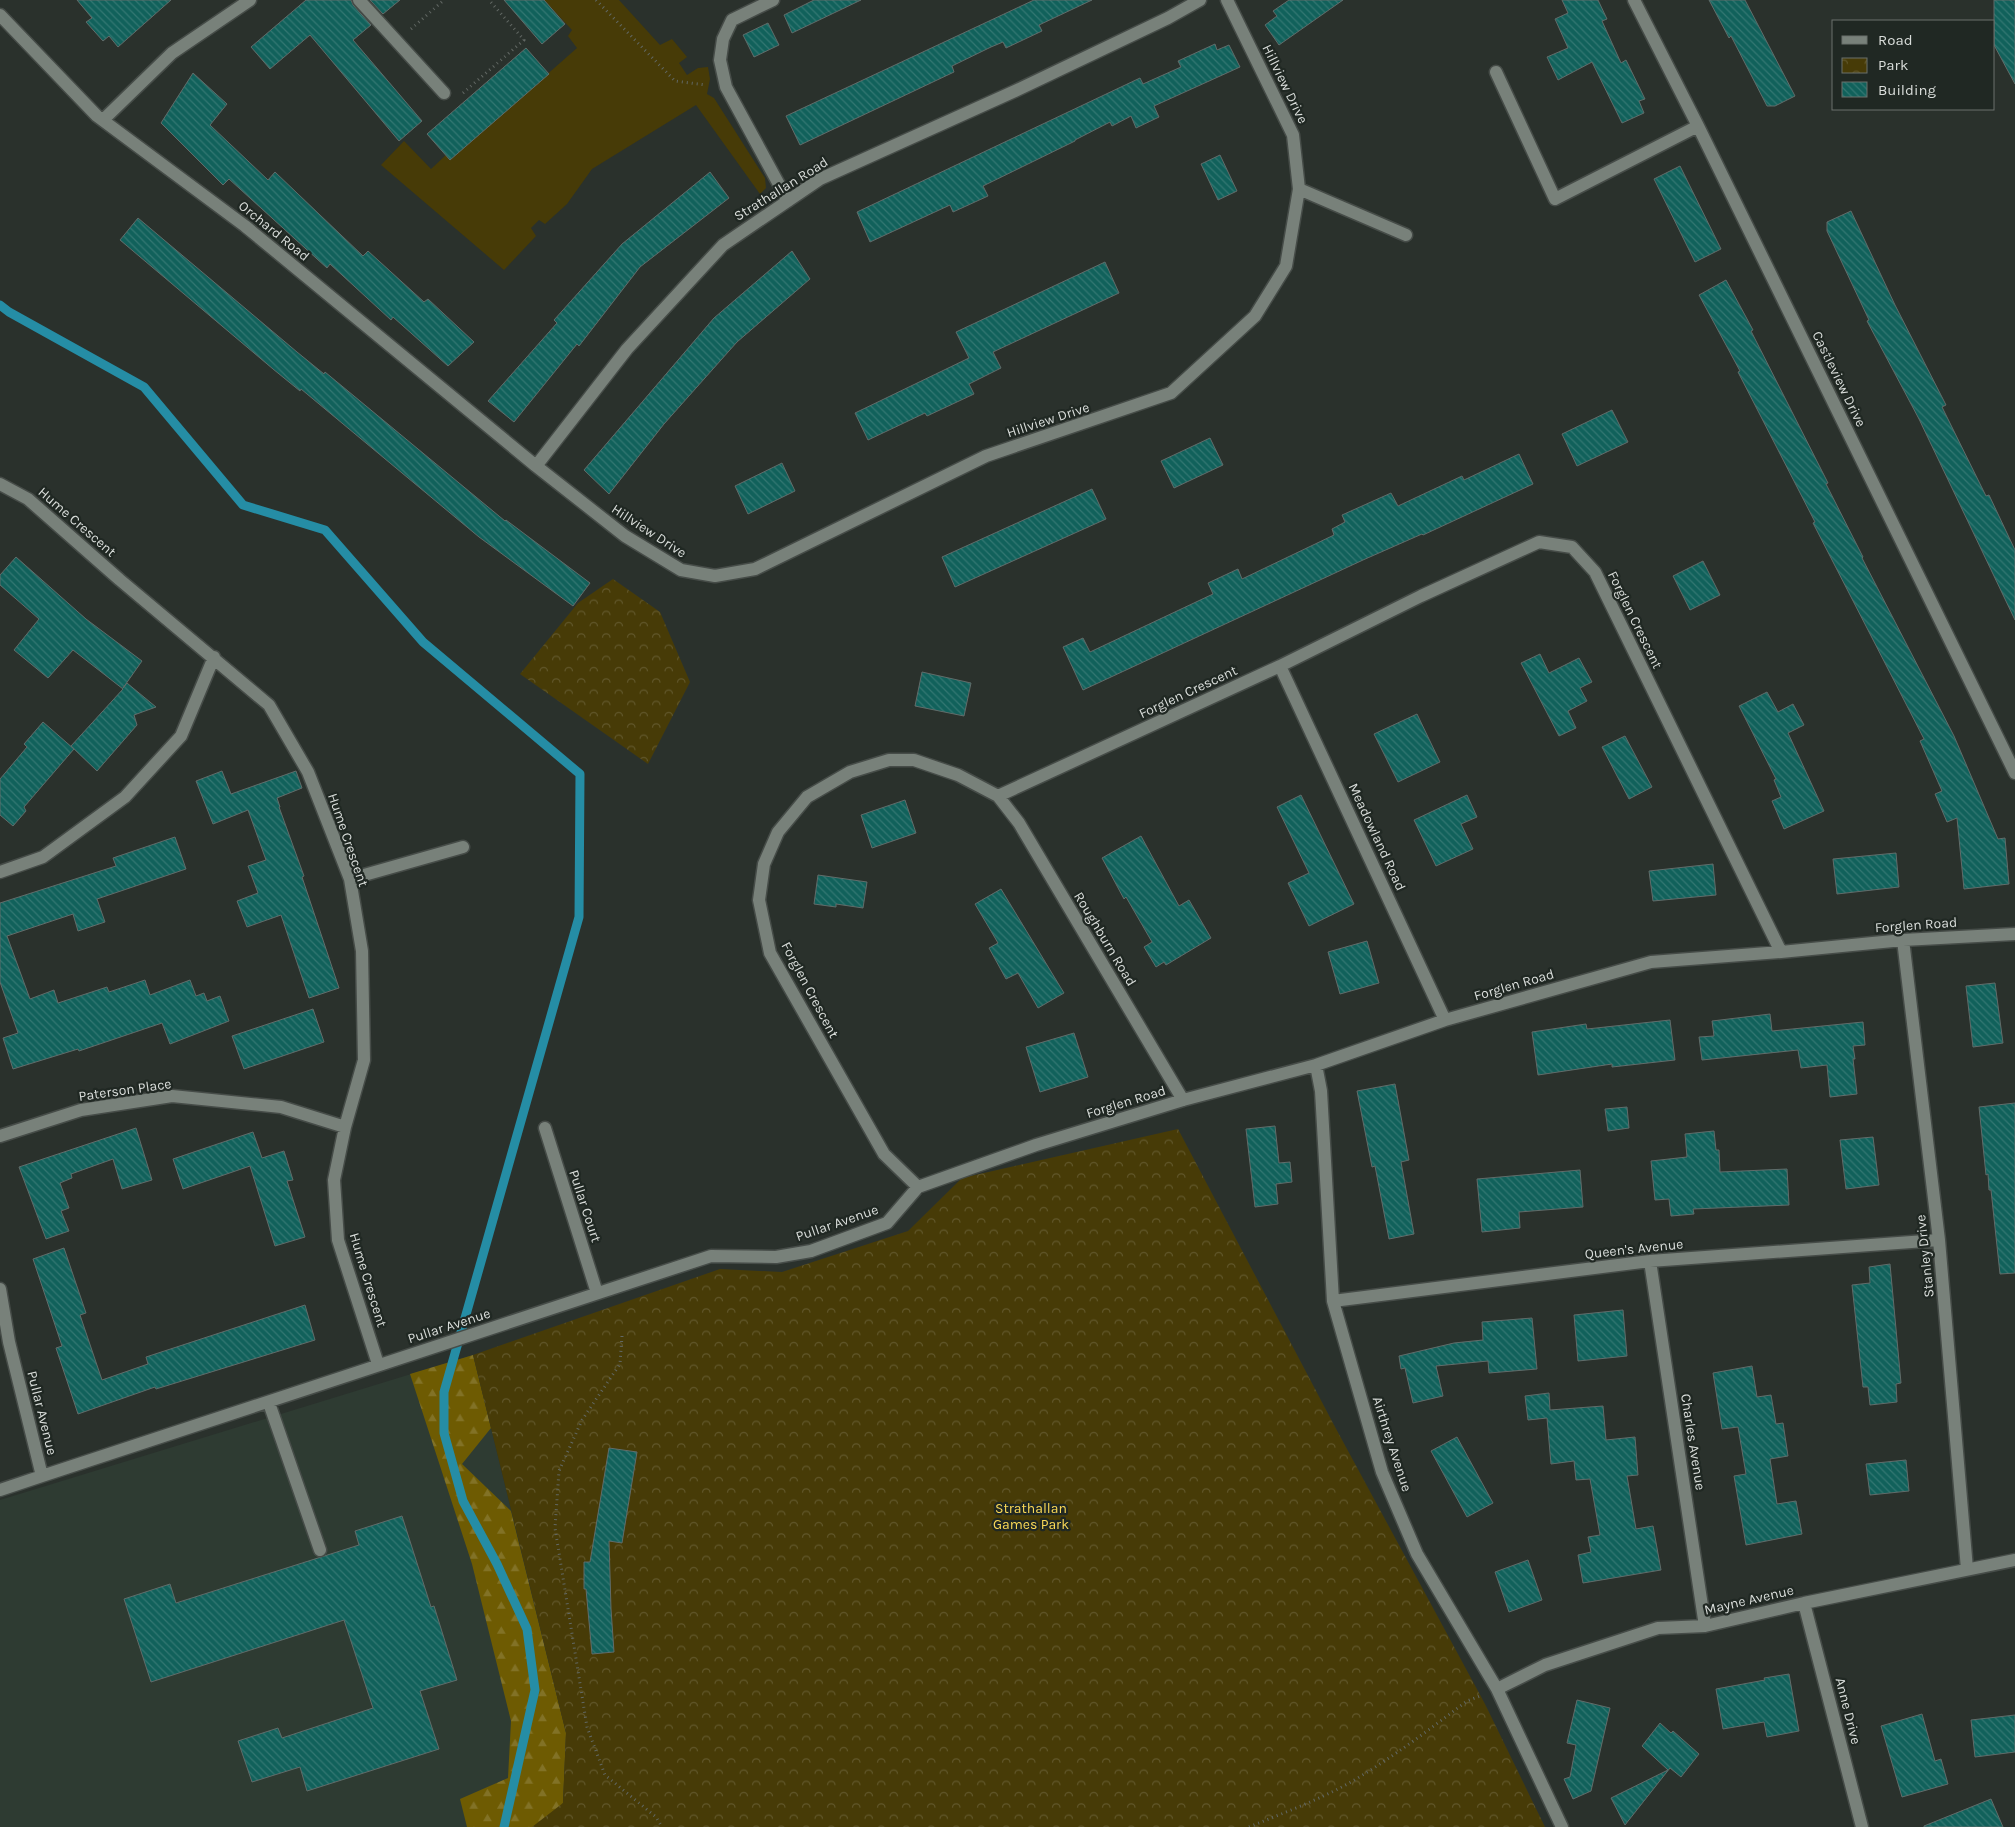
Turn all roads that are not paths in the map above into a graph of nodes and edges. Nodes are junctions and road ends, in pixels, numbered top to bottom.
1 (250, 0) edge
2 (359, 0) edge
3 (773, 0) edge
4 (1200, 0) edge
5 (1227, 0) edge
6 (1634, 0) edge
7 (0, 15) edge
8 (1496, 72) dead end
9 (444, 93) dead end
10 (103, 120) junction
11 (1698, 126) junction
12 (1299, 189) junction
13 (788, 201) junction
14 (1406, 234) dead end
15 (536, 466) junction
16 (0, 484) edge
17 (214, 656) junction
18 (1280, 666) junction
19 (2015, 773) edge
20 (998, 796) junction
21 (462, 847) dead end
22 (0, 872) edge
23 (350, 879) junction
24 (2015, 934) edge
25 (1903, 940) junction
26 (1781, 952) junction
27 (1446, 1020) junction
28 (1316, 1065) junction
29 (1183, 1100) junction
30 (344, 1127) junction
31 (545, 1128) dead end
32 (0, 1136) edge
33 (1036, 1144) joint
34 (918, 1187) junction
35 (1939, 1240) junction
36 (1650, 1262) junction
37 (0, 1289) edge
38 (597, 1293) junction
39 (1333, 1301) junction
40 (378, 1364) junction
41 (269, 1403) junction
42 (42, 1476) junction
43 (0, 1490) edge
44 (320, 1550) dead end
45 (2015, 1560) edge
46 (1967, 1569) junction
47 (1804, 1602) junction
48 (1705, 1626) junction
49 (1496, 1689) junction
50 (1562, 1827) edge
51 (1862, 1827) edge

1 - 10 street
2 - 9 street
3 - 13 street
4 - 13 street, Strathallan Road
5 - 12 street, Hillview Drive
6 - 11 street, Castleview Drive
7 - 10 street, Orchard Road
8 - 11 street
10 - 15 street, Orchard Road
11 - 19 street, Castleview Drive
12 - 14 street
12 - 15 street, Hillview Drive
13 - 15 street, Strathallan Road
16 - 17 street, Hume Crescent
17 - 22 street
17 - 23 street, Hume Crescent
18 - 20 street, Forglen Crescent
18 - 26 street, Forglen Crescent
18 - 27 street, Meadowland Road
20 - 29 street, Roughburn Road
20 - 34 street, Forglen Crescent
21 - 23 street
23 - 30 street, Hume Crescent
24 - 25 street, Forglen Road
25 - 26 street, Forglen Road
25 - 35 street, Stanley Drive
26 - 27 street, Forglen Road
27 - 28 street, Forglen Road
28 - 29 street, Forglen Road
28 - 39 street, Airthrey Avenue
29 - 33 street, Forglen Road
30 - 32 street, Paterson Place
30 - 40 street, Hume Crescent
31 - 38 street, Pullar Court
33 - 34 street, Pullar Avenue
34 - 38 street, Pullar Avenue
35 - 36 street, Queen's Avenue
35 - 46 street, Stanley Drive
36 - 39 street, Queen's Avenue
36 - 48 street, Charles Avenue
37 - 42 street, Pullar Avenue
38 - 40 street, Pullar Avenue
39 - 49 street, Airthrey Avenue
40 - 41 street, Pullar Avenue
41 - 42 street, Pullar Avenue
41 - 44 street
42 - 43 street
45 - 46 street, Mayne Avenue
46 - 47 street, Mayne Avenue
47 - 48 street, Mayne Avenue
47 - 51 street, Anne Drive
48 - 49 street, Mayne Avenue
49 - 50 street, Airthrey Avenue

